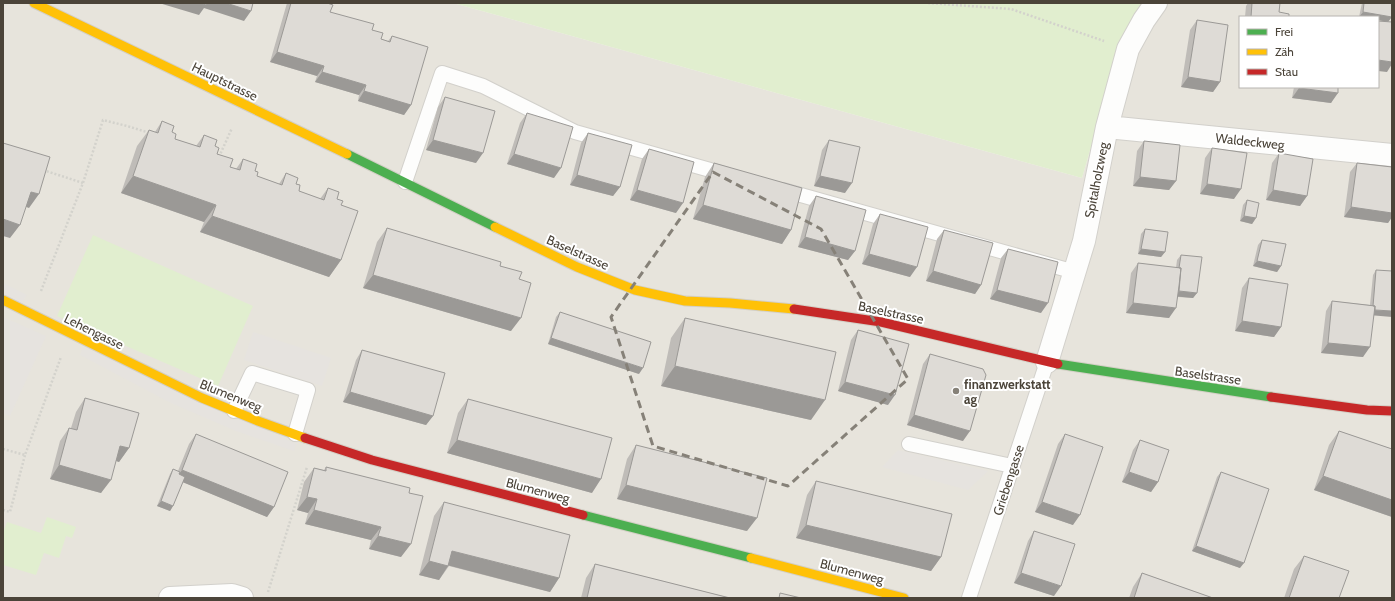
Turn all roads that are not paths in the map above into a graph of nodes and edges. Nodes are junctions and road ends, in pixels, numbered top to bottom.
1 (34, 3) edge
2 (1156, 3) edge
3 (1107, 126) junction
4 (1392, 155) edge
5 (744, 179) edge
6 (405, 182) junction
7 (767, 186) edge
8 (1075, 272) junction
9 (3, 300) edge
10 (1046, 362) junction
11 (174, 385) joint
12 (234, 411) junction
13 (1392, 411) edge
14 (295, 434) junction
15 (909, 444) dead end
16 (1012, 466) junction
17 (170, 598) edge
18 (242, 598) edge
19 (904, 598) edge
20 (969, 598) edge

1 - 6 main road, Hauptstrasse
2 - 3 street, Spitalholzweg
3 - 4 street, Waldeckweg
3 - 8 street, Spitalholzweg
5 - 6 lane
6 - 10 main road, Baselstrasse
7 - 8 lane
8 - 10 street, Spitalholzweg
9 - 11 main road, Lehengasse
10 - 13 main road, Baselstrasse
10 - 16 lane, Griebengasse
11 - 12 main road, Blumenweg
12 - 14 main road, Blumenweg
12 - 14 lane
14 - 19 main road, Blumenweg
15 - 16 lane
16 - 20 lane, Griebengasse
17 - 18 street

